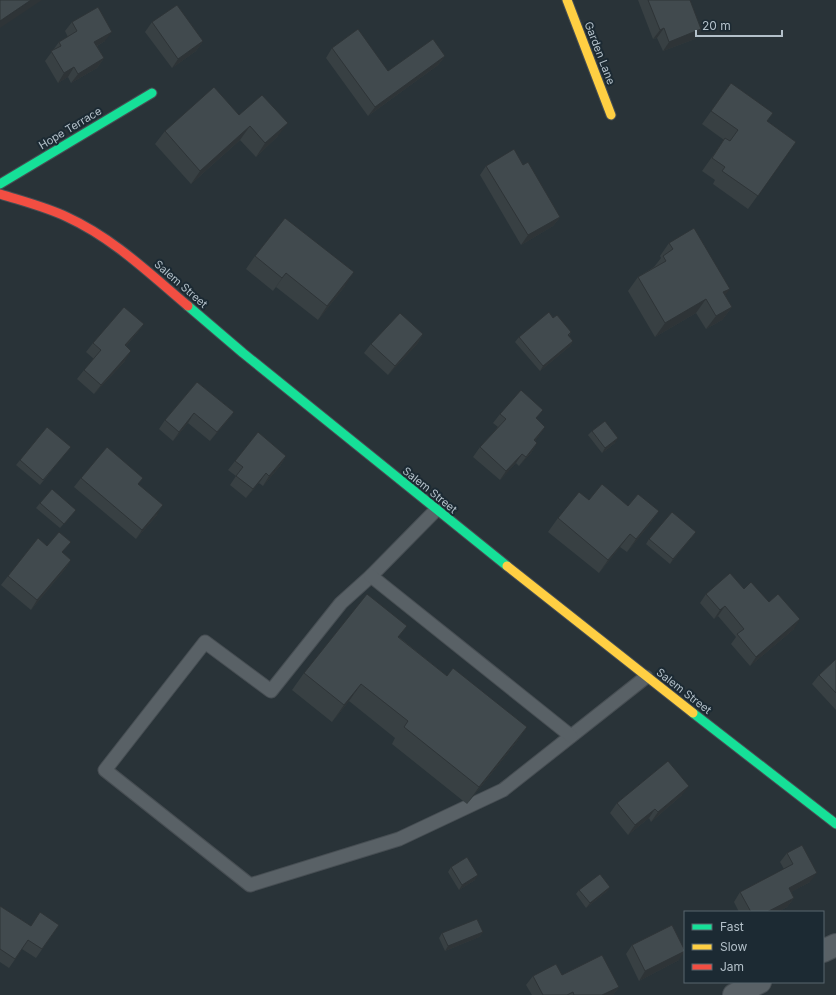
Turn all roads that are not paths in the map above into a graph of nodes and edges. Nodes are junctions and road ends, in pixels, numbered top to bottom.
1 (567, 0) edge
2 (152, 93) dead end
3 (610, 115) dead end
4 (0, 184) edge
5 (0, 194) edge
6 (436, 510) junction
7 (371, 576) junction
8 (646, 677) junction
9 (571, 736) junction
10 (836, 824) edge
11 (836, 945) edge
12 (824, 951) edge
13 (758, 983) edge
14 (734, 995) edge

1 - 3 main road, Garden Lane
2 - 4 main road, Hope Terrace
5 - 6 main road, Salem Street
6 - 7 lane
6 - 8 main road, Salem Street
7 - 9 lane
7 - 9 lane
8 - 9 lane
8 - 10 main road, Salem Street
11 - 12 street
13 - 14 street

